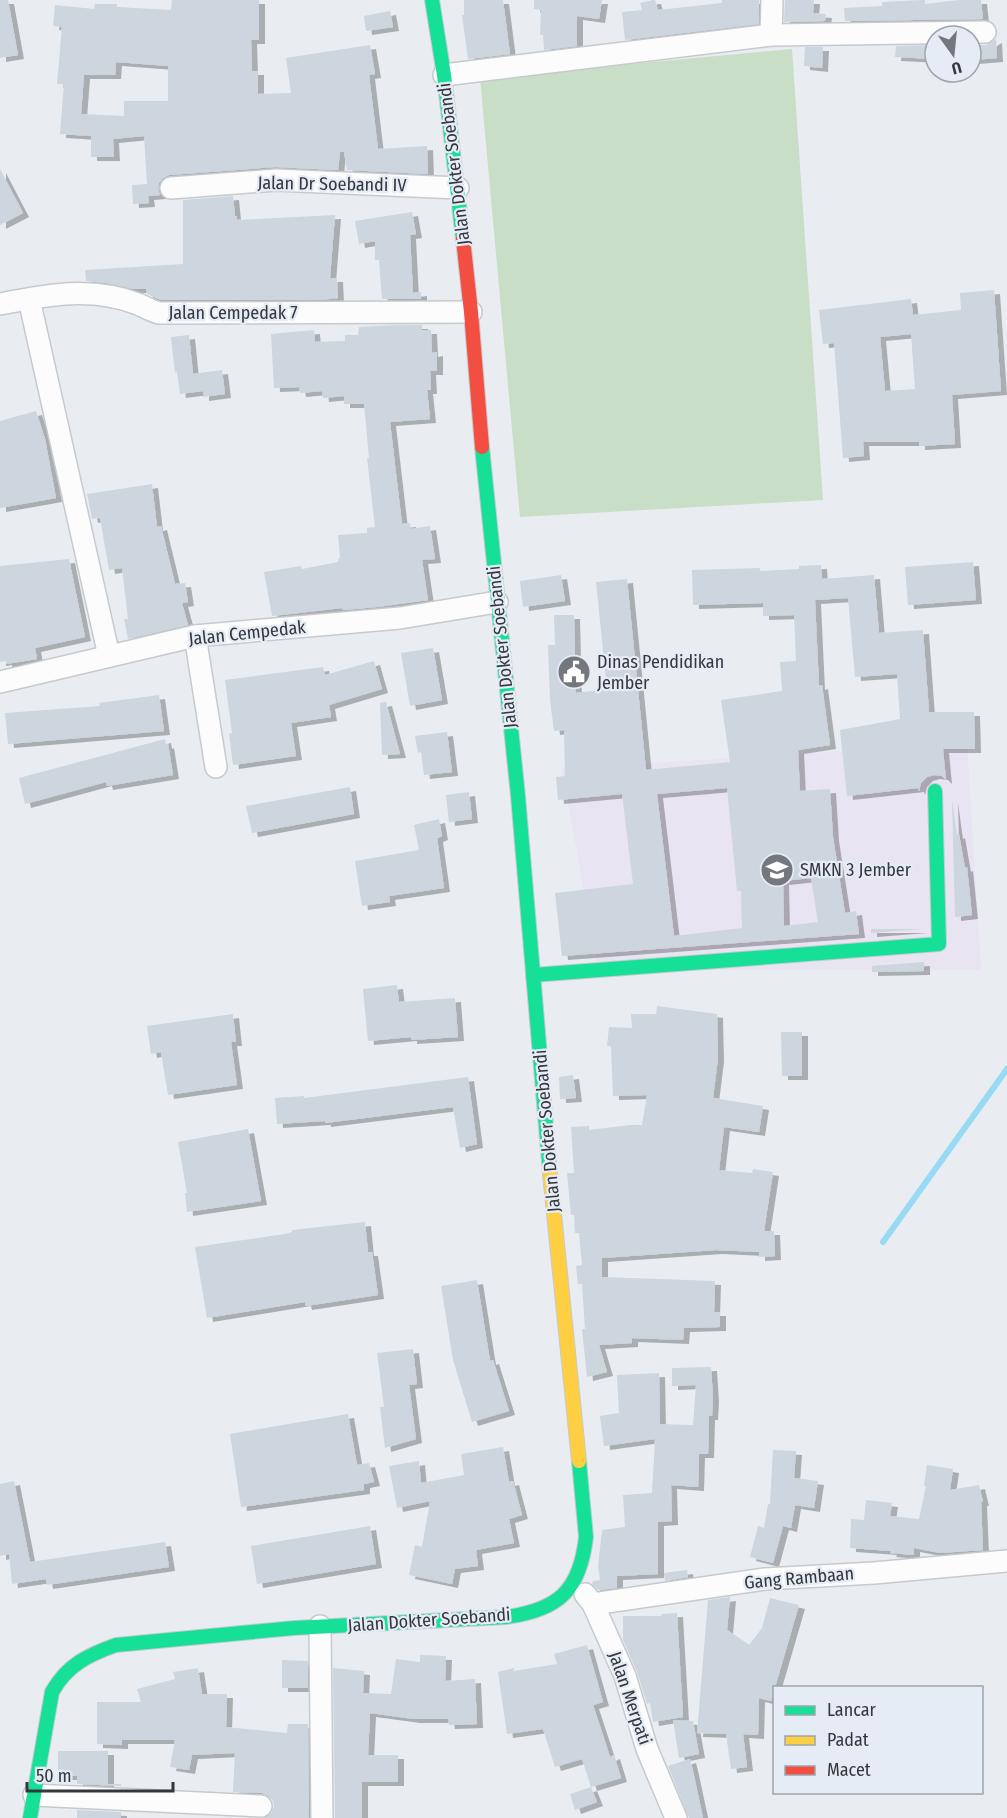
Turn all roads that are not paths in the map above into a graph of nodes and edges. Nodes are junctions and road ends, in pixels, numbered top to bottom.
1 (432, 0) edge
2 (772, 0) edge
3 (985, 32) dead end
4 (771, 35) junction
5 (444, 75) junction
6 (171, 188) dead end
7 (458, 188) junction
8 (29, 299) junction
9 (0, 304) edge
10 (471, 312) junction
11 (497, 602) junction
12 (195, 636) junction
13 (110, 656) junction
14 (0, 682) edge
15 (216, 767) dead end
16 (935, 791) dead end
17 (533, 975) junction
18 (1007, 1561) edge
19 (575, 1582) junction
20 (593, 1604) junction
21 (320, 1626) junction
22 (33, 1795) junction
23 (261, 1806) dead end
24 (30, 1818) edge
25 (322, 1818) edge
26 (676, 1818) edge

1 - 5 main road, Jalan Dokter Soebandi
2 - 4 street
3 - 4 street
4 - 5 street
5 - 7 main road, Jalan Dokter Soebandi
6 - 7 street, Jalan Dr Soebandi IV
7 - 10 main road, Jalan Dokter Soebandi
8 - 9 street, Jalan Cempedak 7
8 - 10 street, Jalan Cempedak 7
8 - 13 street
10 - 11 main road, Jalan Dokter Soebandi
11 - 12 street, Jalan Cempedak
11 - 17 main road, Jalan Dokter Soebandi
12 - 13 street, Jalan Cempedak
12 - 15 street
13 - 14 street, Jalan Cempedak
16 - 17 main road
17 - 19 main road, Jalan Dokter Soebandi
18 - 20 street, Gang Rambaan
19 - 20 street, Jalan Merpati
19 - 21 main road, Jalan Dokter Soebandi
20 - 26 street, Jalan Merpati
21 - 22 main road, Jalan Dokter Soebandi
21 - 25 street
22 - 23 street
22 - 24 main road, Jalan Dokter Soebandi

